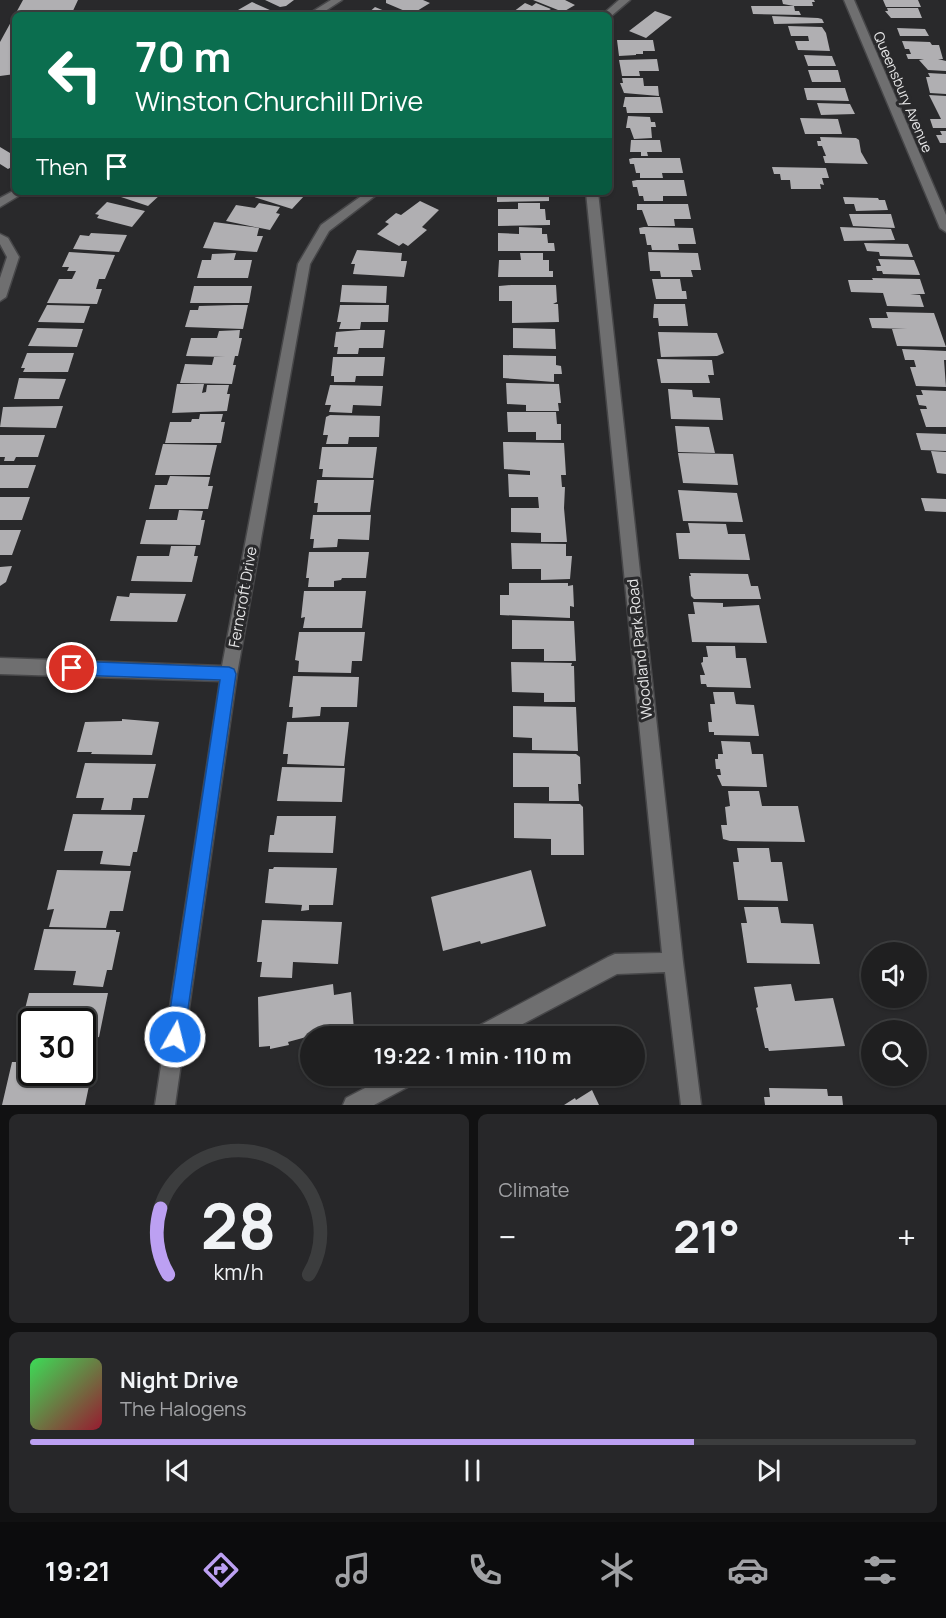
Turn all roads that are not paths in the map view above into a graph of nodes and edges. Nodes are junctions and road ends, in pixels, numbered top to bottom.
1 (336, 0) edge
2 (625, 0) edge
3 (849, 0) edge
4 (317, 12) edge
5 (611, 12) edge
6 (14, 195) edge
7 (370, 195) edge
8 (592, 195) edge
9 (0, 203) edge
10 (946, 228) edge
11 (0, 238) edge
12 (0, 297) edge
13 (0, 666) edge
14 (229, 674) junction
15 (673, 962) junction
16 (499, 1026) edge
17 (389, 1086) edge
18 (165, 1105) edge
19 (353, 1105) edge
20 (691, 1105) edge

1 - 4 street
2 - 5 street
3 - 10 street, Queensbury Avenue
6 - 9 street
7 - 14 street, Ferncroft Drive
8 - 15 street, Woodland Park Road
11 - 12 street
13 - 14 street
14 - 18 street, Ferncroft Drive
15 - 16 street
15 - 20 street, Woodland Park Road
17 - 19 street

